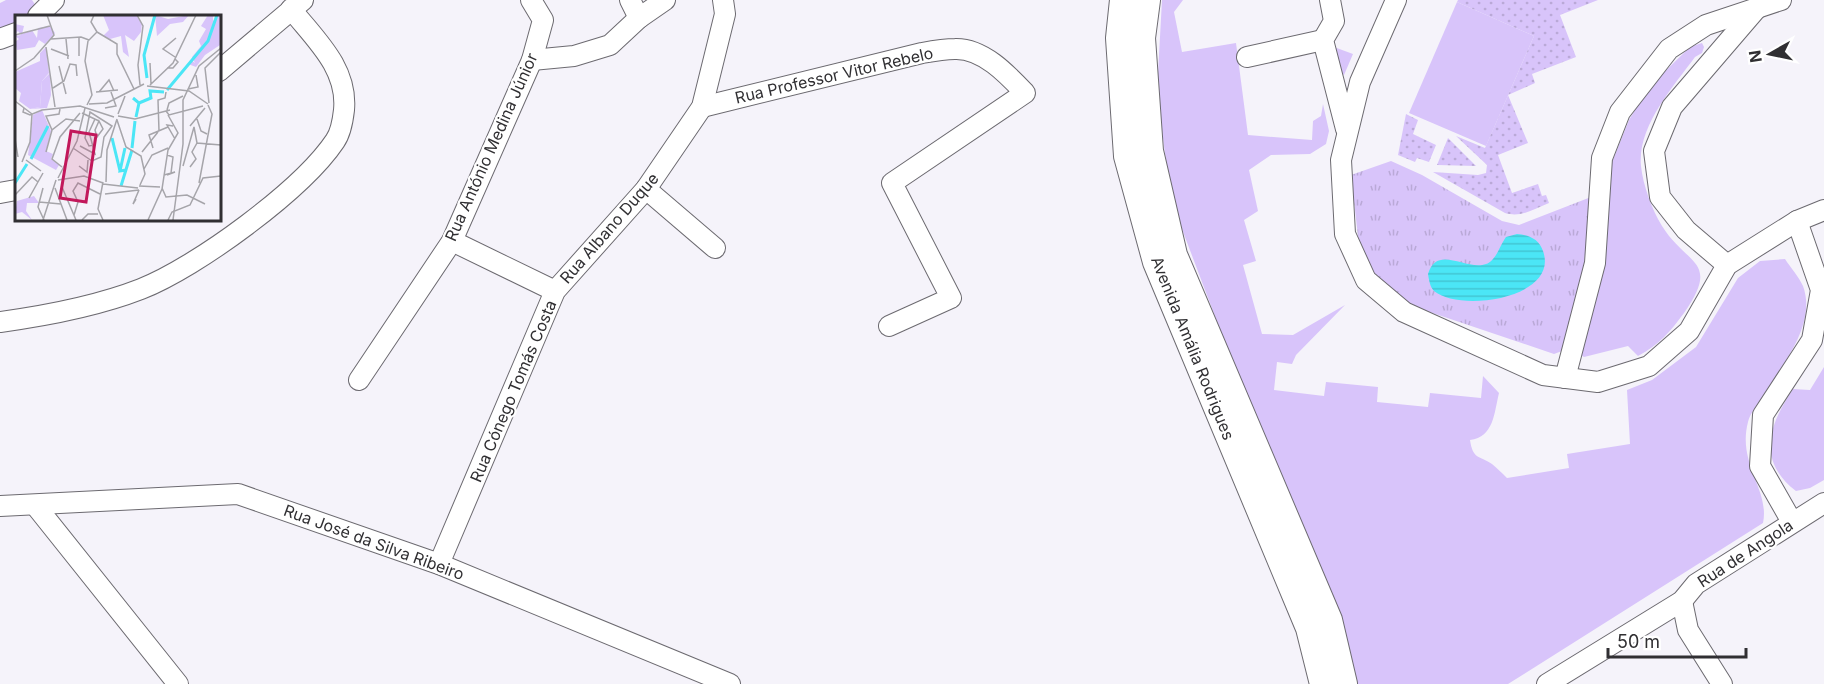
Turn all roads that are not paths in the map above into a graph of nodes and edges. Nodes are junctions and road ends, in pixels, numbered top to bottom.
1 (54, 0) edge
2 (531, 0) edge
3 (630, 0) edge
4 (665, 0) edge
5 (723, 0) edge
6 (1123, 0) edge
7 (1147, 0) edge
8 (1330, 0) edge
9 (1396, 0) edge
10 (1781, 0) edge
11 (297, 5) edge
12 (1757, 9) junction
13 (39, 15) edge
14 (639, 18) junction
15 (15, 33) edge
16 (0, 39) edge
17 (1323, 40) junction
18 (1247, 57) dead end
19 (532, 60) junction
20 (220, 69) edge
21 (702, 107) junction
22 (1346, 132) junction
23 (646, 189) junction
24 (15, 190) edge
25 (0, 194) edge
26 (1824, 210) edge
27 (1797, 221) junction
28 (452, 241) junction
29 (715, 248) dead end
30 (1727, 265) junction
31 (555, 291) junction
32 (0, 322) edge
33 (889, 326) dead end
34 (1565, 378) junction
35 (359, 380) dead end
36 (1824, 502) edge
37 (35, 505) junction
38 (0, 506) edge
39 (1792, 522) junction
40 (439, 564) junction
41 (1682, 601) junction
42 (178, 684) edge
43 (730, 684) edge
44 (1323, 684) edge
45 (1344, 684) edge
46 (1547, 684) edge
47 (1722, 684) edge

1 - 13 street
2 - 19 street, Rua António Medina Júnior
3 - 14 street
4 - 14 street
5 - 21 street, Rua Albano Duque
6 - 44 main road, Avenida Amália Rodrigues
7 - 45 main road, Avenida Amália Rodrigues
8 - 17 street
9 - 22 street
10 - 12 street
11 - 20 street
11 - 32 street
12 - 30 street
12 - 34 street
14 - 19 street
15 - 16 street
17 - 18 street
17 - 22 street
19 - 28 street, Rua António Medina Júnior
21 - 23 street, Rua Albano Duque
21 - 33 street, Rua Professor Vitor Rebelo
22 - 34 street
23 - 29 street
23 - 31 street, Rua Albano Duque
24 - 25 street
26 - 27 street
27 - 30 street
27 - 39 street
28 - 31 street, Rua Cónego Tomás Costa
28 - 35 street, Rua António Medina Júnior
30 - 34 street
31 - 40 street, Rua Cónego Tomás Costa
36 - 39 street, Rua de Angola
37 - 38 street, Rua José da Silva Ribeiro
37 - 40 street, Rua José da Silva Ribeiro
37 - 42 street
39 - 41 street, Rua de Angola
40 - 43 street, Rua José da Silva Ribeiro
41 - 46 street, Rua de Angola
41 - 47 street

